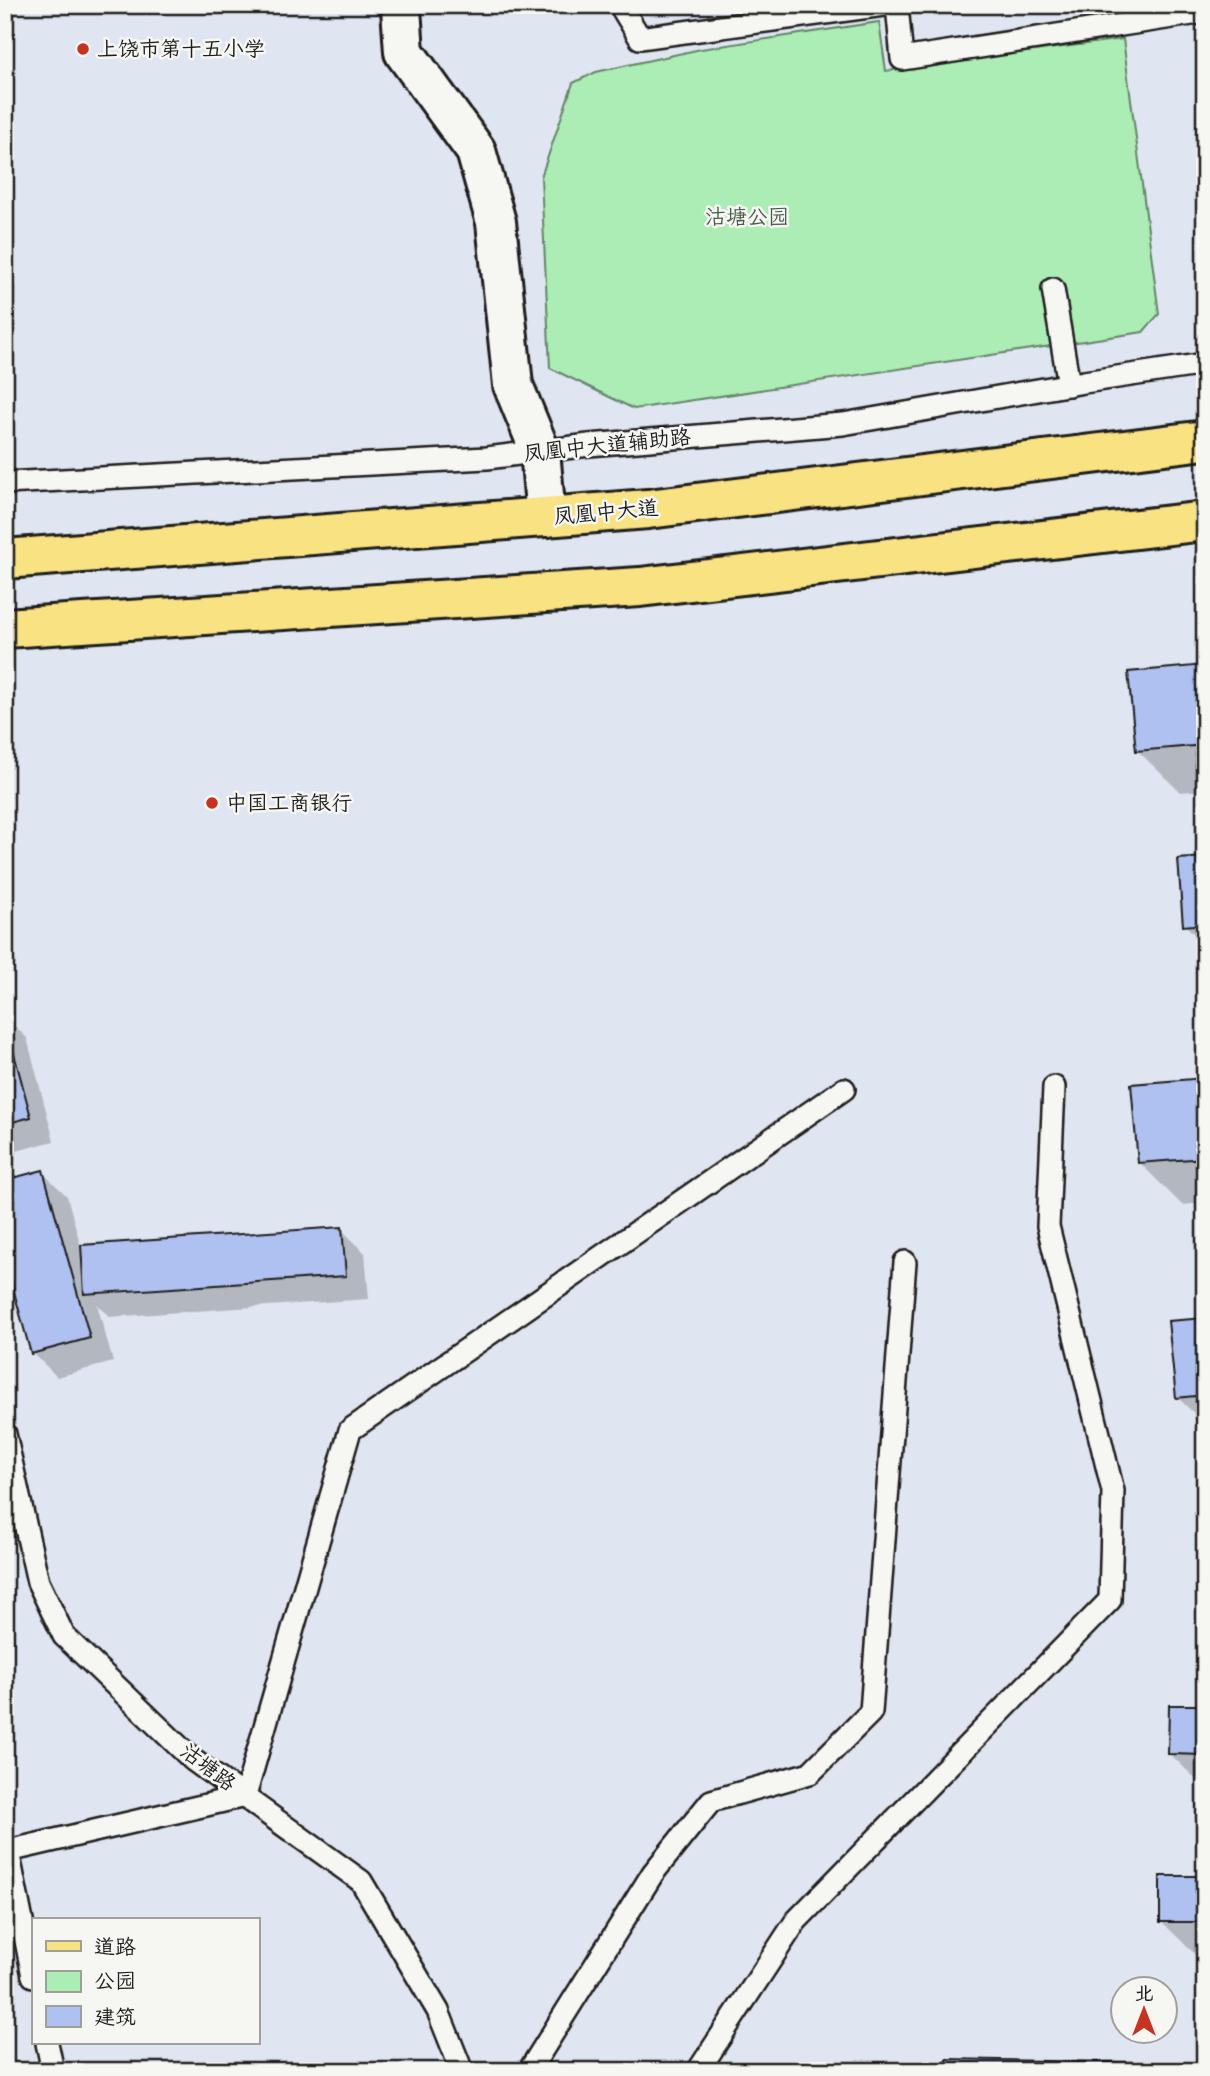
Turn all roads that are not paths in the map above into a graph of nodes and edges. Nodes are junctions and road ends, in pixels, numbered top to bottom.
1 (620, 5) edge
2 (884, 5) edge
3 (897, 5) edge
4 (401, 8) dead end
5 (1205, 12) edge
6 (1053, 289) dead end
7 (1205, 364) edge
8 (1069, 385) junction
9 (1205, 440) edge
10 (540, 451) junction
11 (5, 483) edge
12 (546, 517) junction
13 (1205, 521) edge
14 (5, 559) edge
15 (5, 628) edge
16 (1054, 1087) dead end
17 (844, 1090) dead end
18 (905, 1262) dead end
19 (5, 1434) edge
20 (245, 1796) junction
21 (7, 1851) edge
22 (32, 1971) edge
23 (47, 2044) edge
24 (53, 2071) edge
25 (462, 2071) edge
26 (528, 2071) edge
27 (698, 2071) edge

1 - 2 lane
3 - 5 lane
4 - 10 street
6 - 8 lane
7 - 8 lane, 凤凰中大道辅助路
8 - 10 lane, 凤凰中大道辅助路
9 - 12 main road, 凤凰中大道
10 - 11 lane, 凤凰中大道辅助路
10 - 12 street
12 - 14 main road, 凤凰中大道
13 - 15 main road
16 - 27 lane
17 - 20 lane
18 - 26 lane
19 - 20 lane, 沽塘路
20 - 21 lane
20 - 25 lane, 沽塘路
21 - 22 lane
23 - 24 lane

